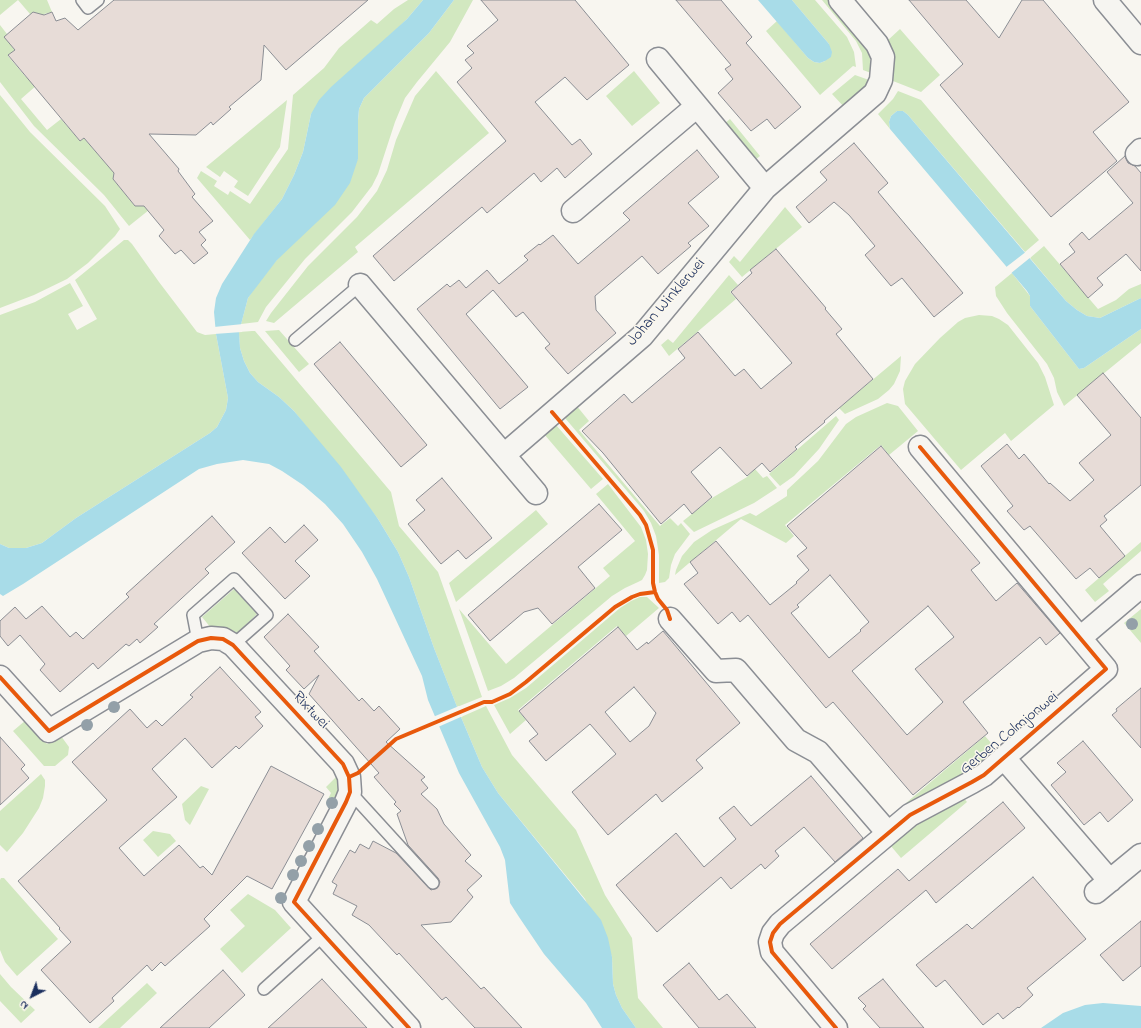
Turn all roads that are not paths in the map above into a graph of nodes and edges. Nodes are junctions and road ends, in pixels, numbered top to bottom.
1 (82, 0) edge
2 (98, 0) edge
3 (840, 0) edge
4 (1105, 0) edge
5 (1141, 43) edge
6 (658, 59) dead end
7 (697, 106) junction
8 (765, 188) junction
9 (573, 211) dead end
10 (360, 285) joint
11 (295, 340) dead end
12 (920, 447) dead end
13 (504, 455) junction
14 (536, 494) dead end
15 (1141, 586) edge
16 (670, 619) dead end
17 (1080, 638) junction
18 (198, 641) junction
19 (233, 645) junction
20 (0, 677) edge
21 (1004, 758) junction
22 (350, 792) junction
23 (888, 833) junction
24 (1141, 855) edge
25 (432, 883) dead end
26 (324, 935) junction
27 (264, 989) dead end
28 (409, 1028) edge
29 (836, 1028) edge

1 - 2 lane
3 - 8 street, Johan Winklerwei
4 - 5 street
6 - 7 street
7 - 8 street
7 - 9 street
8 - 13 street, Johan Winklerwei
10 - 11 lane
10 - 13 street
12 - 17 street, Gerben Colmjonwei
13 - 14 street
15 - 17 street
16 - 23 street
17 - 21 street, Gerben Colmjonwei
18 - 19 street, Rixtwei
18 - 19 lane
18 - 20 street, Rixtwei
19 - 22 street, Rixtwei
21 - 23 street, Gerben Colmjonwei
21 - 24 street, Gerben Colmjonwei
22 - 25 lane
22 - 26 street
23 - 29 street, Gerben Colmjonwei
26 - 27 lane
26 - 28 street

